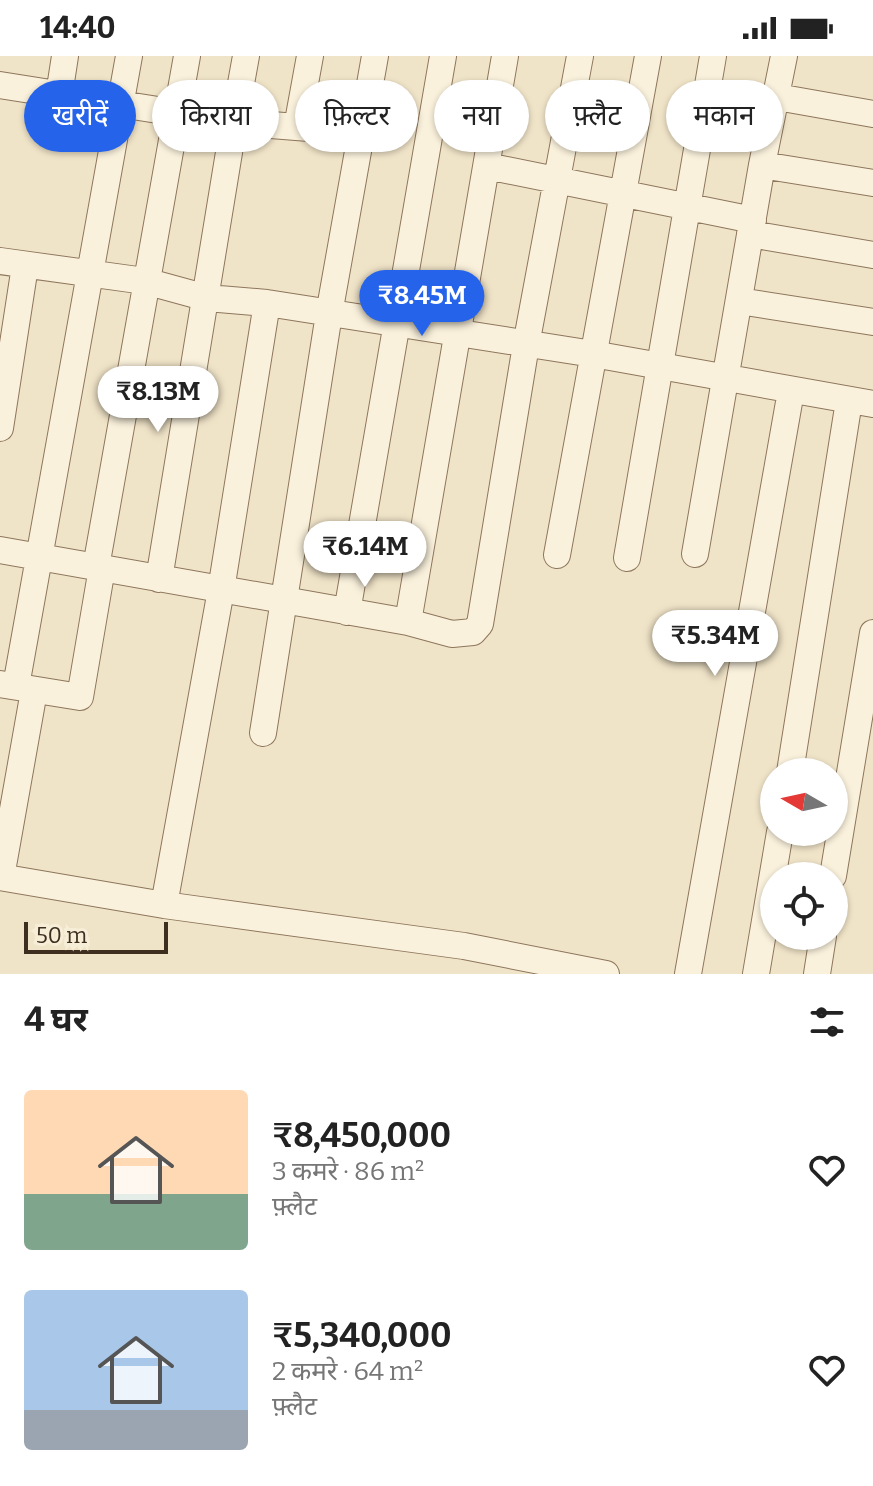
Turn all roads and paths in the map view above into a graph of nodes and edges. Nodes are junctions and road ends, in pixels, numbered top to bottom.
1 (65, 56) edge
2 (129, 56) edge
3 (187, 56) edge
4 (246, 56) edge
5 (310, 56) edge
6 (375, 56) edge
7 (443, 56) edge
8 (505, 56) edge
9 (580, 56) edge
10 (648, 56) edge
11 (713, 56) edge
12 (784, 56) edge
13 (61, 80) edge
14 (124, 80) edge
15 (182, 80) edge
16 (242, 80) edge
17 (306, 80) edge
18 (371, 80) edge
19 (780, 80) edge
20 (0, 85) edge
21 (24, 89) edge
22 (783, 98) edge
23 (873, 114) edge
24 (111, 152) edge
25 (169, 152) edge
26 (229, 152) edge
27 (358, 152) edge
28 (765, 152) edge
29 (762, 165) junction
30 (487, 166) junction
31 (558, 178) junction
32 (873, 183) edge
33 (623, 195) junction
34 (687, 208) junction
35 (751, 227) junction
36 (873, 255) edge
37 (12, 264) edge
38 (89, 273) junction
39 (145, 281) junction
40 (207, 298) junction
41 (739, 301) junction
42 (267, 303) junction
43 (329, 314) junction
44 (873, 322) edge
45 (399, 325) junction
46 (459, 335) junction
47 (526, 345) junction
48 (593, 354) junction
49 (660, 366) junction
50 (726, 378) junction
51 (791, 391) junction
52 (861, 402) edge
53 (0, 428) edge
54 (0, 550) edge
55 (695, 554) dead end
56 (557, 555) dead end
57 (37, 557) junction
58 (627, 558) dead end
59 (99, 568) junction
60 (159, 579) junction
61 (221, 590) junction
62 (285, 601) junction
63 (347, 612) junction
64 (408, 622) junction
65 (873, 633) edge
66 (17, 687) edge
67 (263, 733) dead end
68 (793, 758) edge
69 (6, 808) edge
70 (778, 846) edge
71 (835, 862) edge
72 (0, 877) edge
73 (164, 905) junction
74 (821, 950) edge
75 (606, 974) edge
76 (688, 974) edge
77 (756, 974) edge
78 (817, 974) edge

1 - 13 street
2 - 14 street
3 - 15 street
4 - 16 street
5 - 17 street
6 - 18 street
7 - 45 street
8 - 30 street
9 - 31 street
10 - 33 street
11 - 34 street
12 - 19 street
20 - 21 street
22 - 23 street
24 - 38 street
25 - 39 street
26 - 40 street
27 - 43 street
28 - 29 street
29 - 32 street
29 - 35 street
30 - 31 street
30 - 46 street
31 - 33 street
31 - 47 street
33 - 34 street
33 - 48 street
34 - 35 street
34 - 49 street
35 - 36 street
35 - 41 street
37 - 38 street
37 - 53 street
38 - 39 street
38 - 57 street
39 - 40 street
39 - 59 street
40 - 42 street
40 - 60 street
41 - 44 street
41 - 50 street
42 - 43 street
42 - 61 street
43 - 45 street
43 - 62 street
45 - 46 street
45 - 63 street
46 - 47 street
46 - 64 street
47 - 48 street
47 - 64 street
48 - 49 street
48 - 56 street
49 - 50 street
49 - 58 street
50 - 51 street
50 - 55 street
51 - 52 street
51 - 76 street
52 - 68 street
54 - 57 street
57 - 59 street
57 - 66 street
59 - 60 street
59 - 66 street
60 - 61 street
61 - 62 street
61 - 73 street
62 - 63 street
62 - 67 street
63 - 64 street
65 - 71 street
66 - 69 street
69 - 72 street
70 - 77 street
72 - 73 street
73 - 75 street
74 - 78 street

